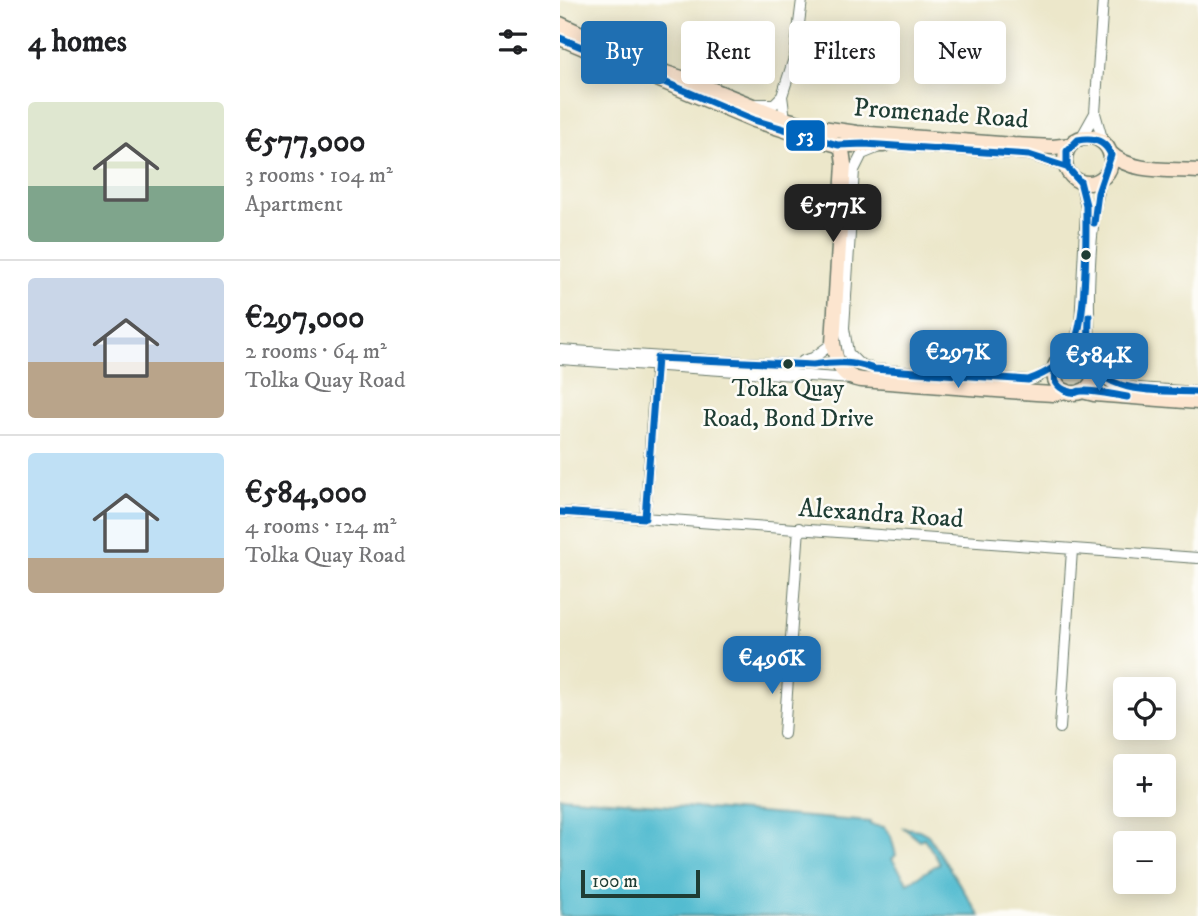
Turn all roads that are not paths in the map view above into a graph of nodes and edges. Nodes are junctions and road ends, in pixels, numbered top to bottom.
1 (802, 0) edge
2 (1103, 0) edge
3 (560, 24) edge
4 (560, 38) edge
5 (782, 96) junction
6 (747, 104) junction
7 (1095, 113) junction
8 (785, 119) junction
9 (1076, 142) junction
10 (838, 145) junction
11 (884, 145) junction
12 (1106, 148) junction
13 (1066, 167) junction
14 (1198, 171) edge
15 (1102, 178) junction
16 (1080, 181) junction
17 (833, 343) junction
18 (560, 350) edge
19 (1067, 354) junction
20 (560, 359) edge
21 (775, 362) junction
22 (836, 362) junction
23 (656, 363) junction
24 (796, 363) junction
25 (858, 363) junction
26 (1093, 364) junction
27 (1055, 367) junction
28 (774, 374) junction
29 (852, 379) junction
30 (1066, 391) junction
31 (1082, 391) junction
32 (1198, 392) edge
33 (1198, 402) edge
34 (560, 512) edge
35 (645, 518) junction
36 (799, 528) junction
37 (1072, 550) junction
38 (1198, 558) edge
39 (1060, 728) dead end
40 (784, 734) dead end

1 - 5 street
2 - 7 street
3 - 6 street, Promenade Road
4 - 10 street, Promenade Road
5 - 6 street
5 - 8 street
6 - 8 street, Promenade Road
7 - 9 street
7 - 12 street
8 - 9 street, Promenade Road
9 - 12 street
9 - 13 street
10 - 11 street, Promenade Road
10 - 17 street
11 - 13 street, Promenade Road
11 - 25 street
12 - 14 street
12 - 15 street
13 - 16 street
15 - 16 street
15 - 26 street
16 - 19 street
17 - 22 street
17 - 24 street
18 - 23 street
19 - 26 street
19 - 27 street
20 - 23 street
21 - 23 street
21 - 24 street
21 - 28 street
22 - 24 street
22 - 25 street
22 - 29 street
23 - 28 street
23 - 35 street
25 - 27 street
26 - 31 street
26 - 32 street
27 - 30 street
28 - 29 street
29 - 30 street
30 - 31 street
31 - 33 street
34 - 35 street, Alexandra Road
35 - 36 street, Alexandra Road
36 - 37 street, Alexandra Road
36 - 40 street
37 - 38 street, Alexandra Road
37 - 39 street

